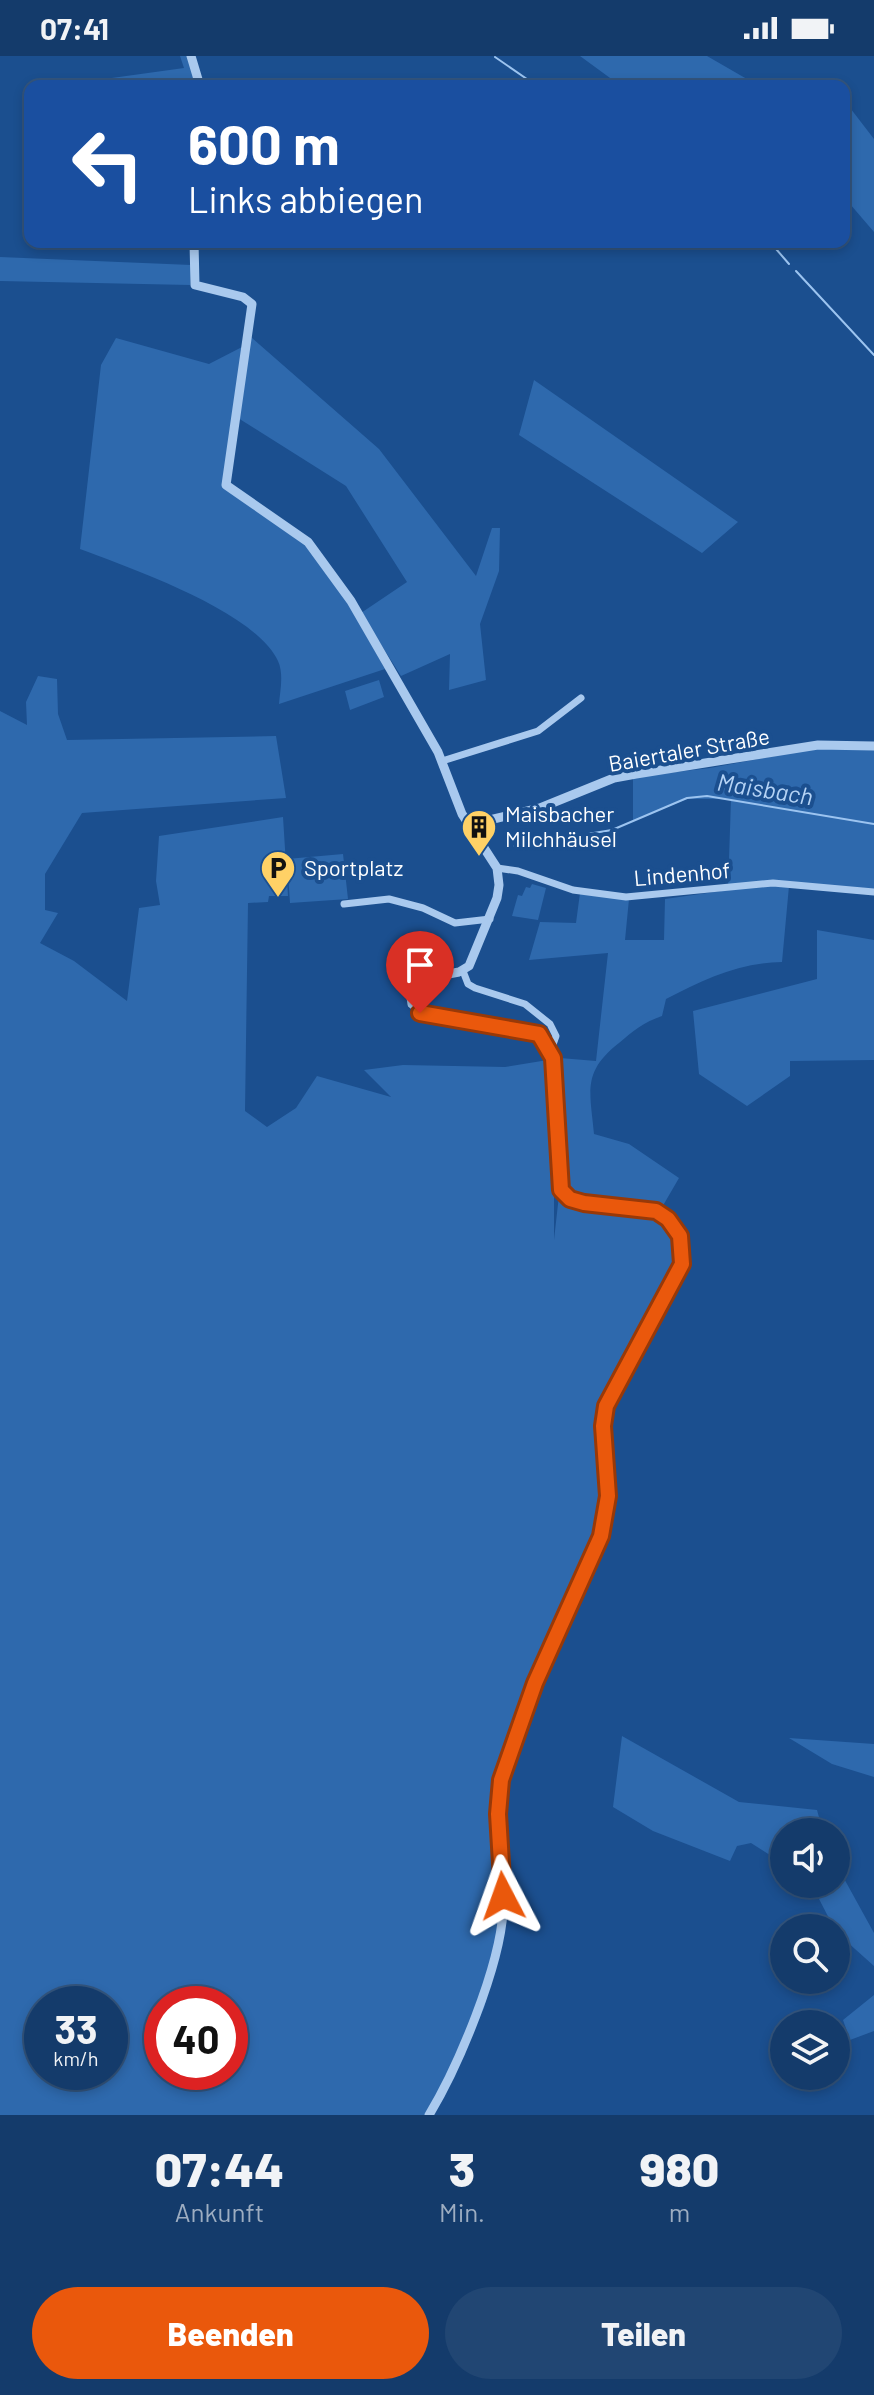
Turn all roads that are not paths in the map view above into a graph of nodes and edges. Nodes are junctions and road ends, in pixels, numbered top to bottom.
1 (191, 56) edge
2 (198, 80) edge
3 (194, 248) edge
4 (581, 698) dead end
5 (874, 746) edge
6 (442, 761) junction
7 (468, 825) junction
8 (497, 868) junction
9 (874, 892) edge
10 (344, 904) dead end
11 (490, 919) junction
12 (463, 971) junction
13 (552, 1054) junction
14 (429, 2115) edge

1 - 2 street
3 - 6 street
4 - 6 street
5 - 7 street, Baiertaler Straße
6 - 7 street
7 - 8 street
8 - 9 street, Lindenhof
8 - 11 street
10 - 11 street
11 - 12 street
12 - 13 street
12 - 13 street
13 - 14 street

